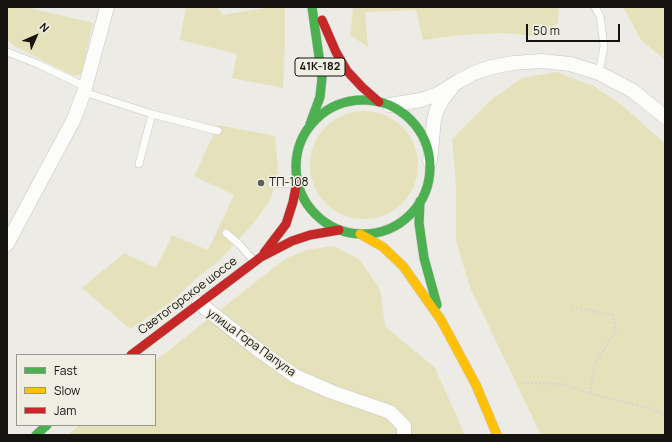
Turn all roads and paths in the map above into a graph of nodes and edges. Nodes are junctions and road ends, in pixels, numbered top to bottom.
1 (107, 7) edge
2 (312, 7) edge
3 (316, 7) edge
4 (595, 7) edge
5 (7, 52) edge
6 (599, 73) junction
7 (459, 81) junction
8 (85, 89) junction
9 (384, 103) junction
10 (152, 114) junction
11 (665, 118) edge
12 (310, 125) junction
13 (218, 131) dead end
14 (430, 161) junction
15 (139, 164) dead end
16 (297, 182) junction
17 (272, 184) dead end
18 (420, 202) junction
19 (339, 230) junction
20 (226, 233) dead end
21 (360, 234) junction
22 (7, 244) edge
23 (257, 260) junction
24 (199, 303) junction
25 (572, 307) dead end
26 (441, 320) junction
27 (132, 354) edge
28 (523, 383) dead end
29 (590, 393) junction
30 (665, 415) edge
31 (46, 426) edge
32 (36, 435) edge
33 (404, 435) edge
34 (496, 435) edge

1 - 8 street
2 - 12 main road, 41К-182
3 - 9 main road, 41К-182
4 - 6 lane
5 - 8 lane
6 - 7 street
6 - 11 street
7 - 9 street
7 - 14 street
8 - 10 lane
8 - 22 street
9 - 12 main road
9 - 14 main road
10 - 13 lane
10 - 15 lane
12 - 16 main road
14 - 18 main road
16 - 17 lane
16 - 19 main road
16 - 23 main road, Светогорское шоссе
18 - 21 main road
18 - 26 main road
19 - 21 main road
19 - 23 main road, Светогорское шоссе
20 - 23 lane
21 - 26 main road
23 - 24 main road, Светогорское шоссе
24 - 27 main road, Светогорское шоссе
24 - 33 street, улица Гора Папула
25 - 29 path
26 - 34 main road
28 - 29 path
29 - 30 path
31 - 32 main road

